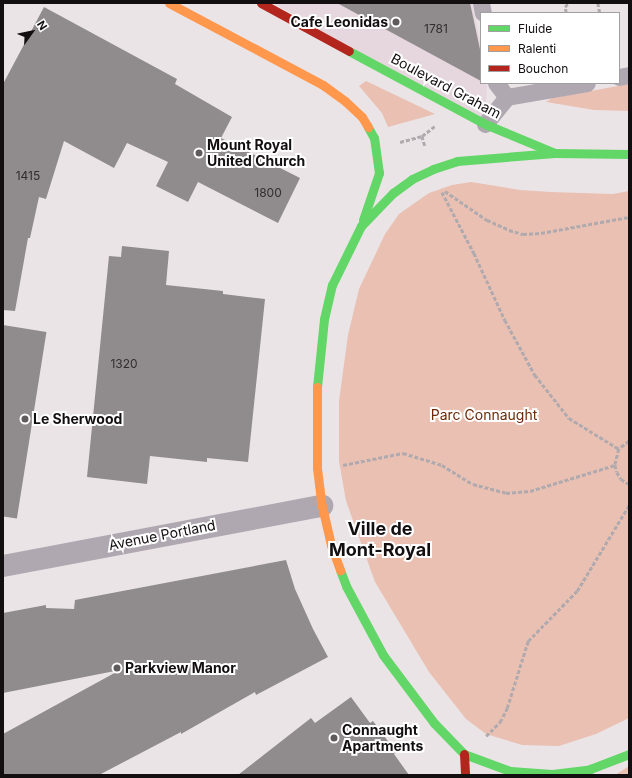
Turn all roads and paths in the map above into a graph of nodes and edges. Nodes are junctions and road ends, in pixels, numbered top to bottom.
1 (169, 3) edge
2 (268, 5) edge
3 (497, 84) edge
4 (581, 84) edge
5 (507, 97) junction
6 (485, 124) junction
7 (397, 143) dead end
8 (427, 150) dead end
9 (555, 153) junction
10 (629, 154) edge
11 (439, 186) dead end
12 (443, 190) dead end
13 (629, 217) edge
14 (361, 226) junction
15 (629, 442) edge
16 (619, 449) junction
17 (615, 464) junction
18 (337, 466) dead end
19 (629, 484) edge
20 (629, 505) edge
21 (322, 506) junction
22 (3, 566) edge
23 (483, 739) dead end
24 (464, 754) junction
25 (629, 754) edge
26 (465, 775) edge

1 - 14 street
2 - 6 street, Boulevard Graham
3 - 5 lane
4 - 5 lane
5 - 6 lane
6 - 9 street, Boulevard Graham
7 - 8 path
9 - 10 street, Boulevard Graham
9 - 14 street
11 - 16 path
12 - 13 path
14 - 21 street
15 - 16 path
16 - 17 path
17 - 18 path
17 - 19 path
20 - 23 path
21 - 22 street, Avenue Portland
21 - 24 street
24 - 25 street
24 - 26 street

